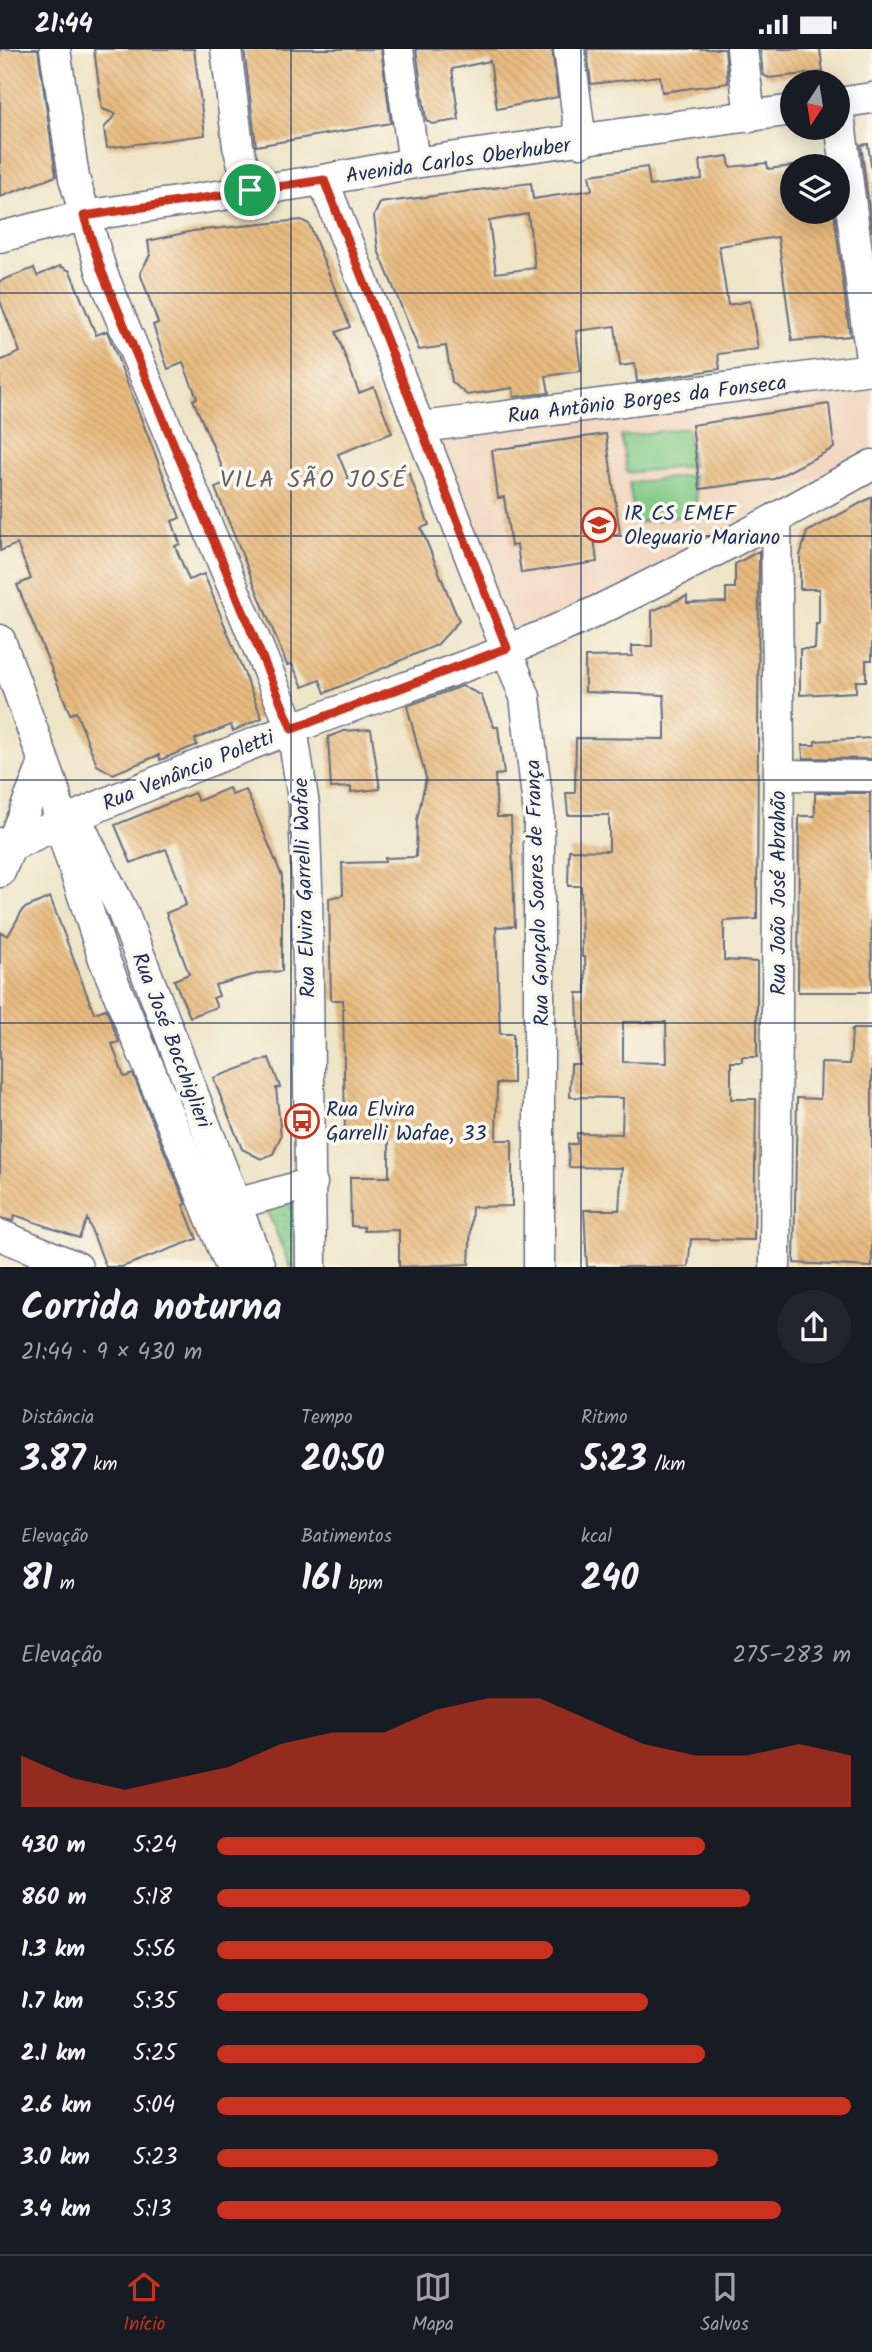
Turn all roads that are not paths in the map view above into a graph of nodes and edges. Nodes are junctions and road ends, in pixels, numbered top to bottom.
1 (55, 49) edge
2 (226, 49) edge
3 (398, 49) edge
4 (569, 49) edge
5 (742, 49) edge
6 (872, 98) edge
7 (850, 103) edge
8 (780, 112) edge
9 (750, 117) junction
10 (843, 140) edge
11 (581, 142) junction
12 (414, 163) junction
13 (324, 180) junction
14 (250, 190) junction
15 (84, 216) junction
16 (0, 237) edge
17 (872, 367) edge
18 (422, 427) junction
19 (872, 465) edge
20 (776, 519) junction
21 (0, 640) edge
22 (507, 648) junction
23 (292, 729) junction
24 (44, 763) junction
25 (779, 775) junction
26 (872, 776) edge
27 (67, 820) junction
28 (3, 854) edge
29 (312, 1183) junction
30 (222, 1207) junction
31 (0, 1235) edge
32 (77, 1267) edge
33 (231, 1267) edge
34 (260, 1267) edge
35 (311, 1267) edge
36 (540, 1267) edge
37 (775, 1267) edge

1 - 15 street, Rua Elvira Garrelli Wafae
2 - 14 street
3 - 12 street
4 - 11 street
5 - 9 street
6 - 7 street
8 - 9 street, Avenida Carlos Oberhuber
9 - 11 street, Avenida Carlos Oberhuber
10 - 17 street
11 - 12 street, Avenida Carlos Oberhuber
12 - 13 street, Avenida Carlos Oberhuber
13 - 14 street, Avenida Carlos Oberhuber
13 - 18 street, Rua Gonçalo Soares de França
14 - 15 street, Avenida Carlos Oberhuber
15 - 16 street, Avenida Carlos Oberhuber
15 - 23 street, Rua Elvira Garrelli Wafae
17 - 18 street, Rua Antônio Borges da Fonseca
18 - 22 street, Rua Gonçalo Soares de França
19 - 20 street, Rua Venâncio Poletti
20 - 22 street, Rua Venâncio Poletti
20 - 25 street, Rua João José Abrahão
21 - 24 street, Rua José Bocchiglieri
22 - 23 street, Rua Venâncio Poletti
22 - 36 street, Rua Gonçalo Soares de França
23 - 27 street, Rua Venâncio Poletti
23 - 29 street, Rua Elvira Garrelli Wafae
24 - 27 street, Rua José Bocchiglieri
24 - 28 street
25 - 26 street
25 - 37 street, Rua João José Abrahão
27 - 28 street, Rua Venâncio Poletti
27 - 30 street, Rua José Bocchiglieri
29 - 30 street
29 - 35 street, Rua Elvira Garrelli Wafae
30 - 33 street, Rua José Bocchiglieri
30 - 34 street, Rua José Bocchiglieri
31 - 32 street

